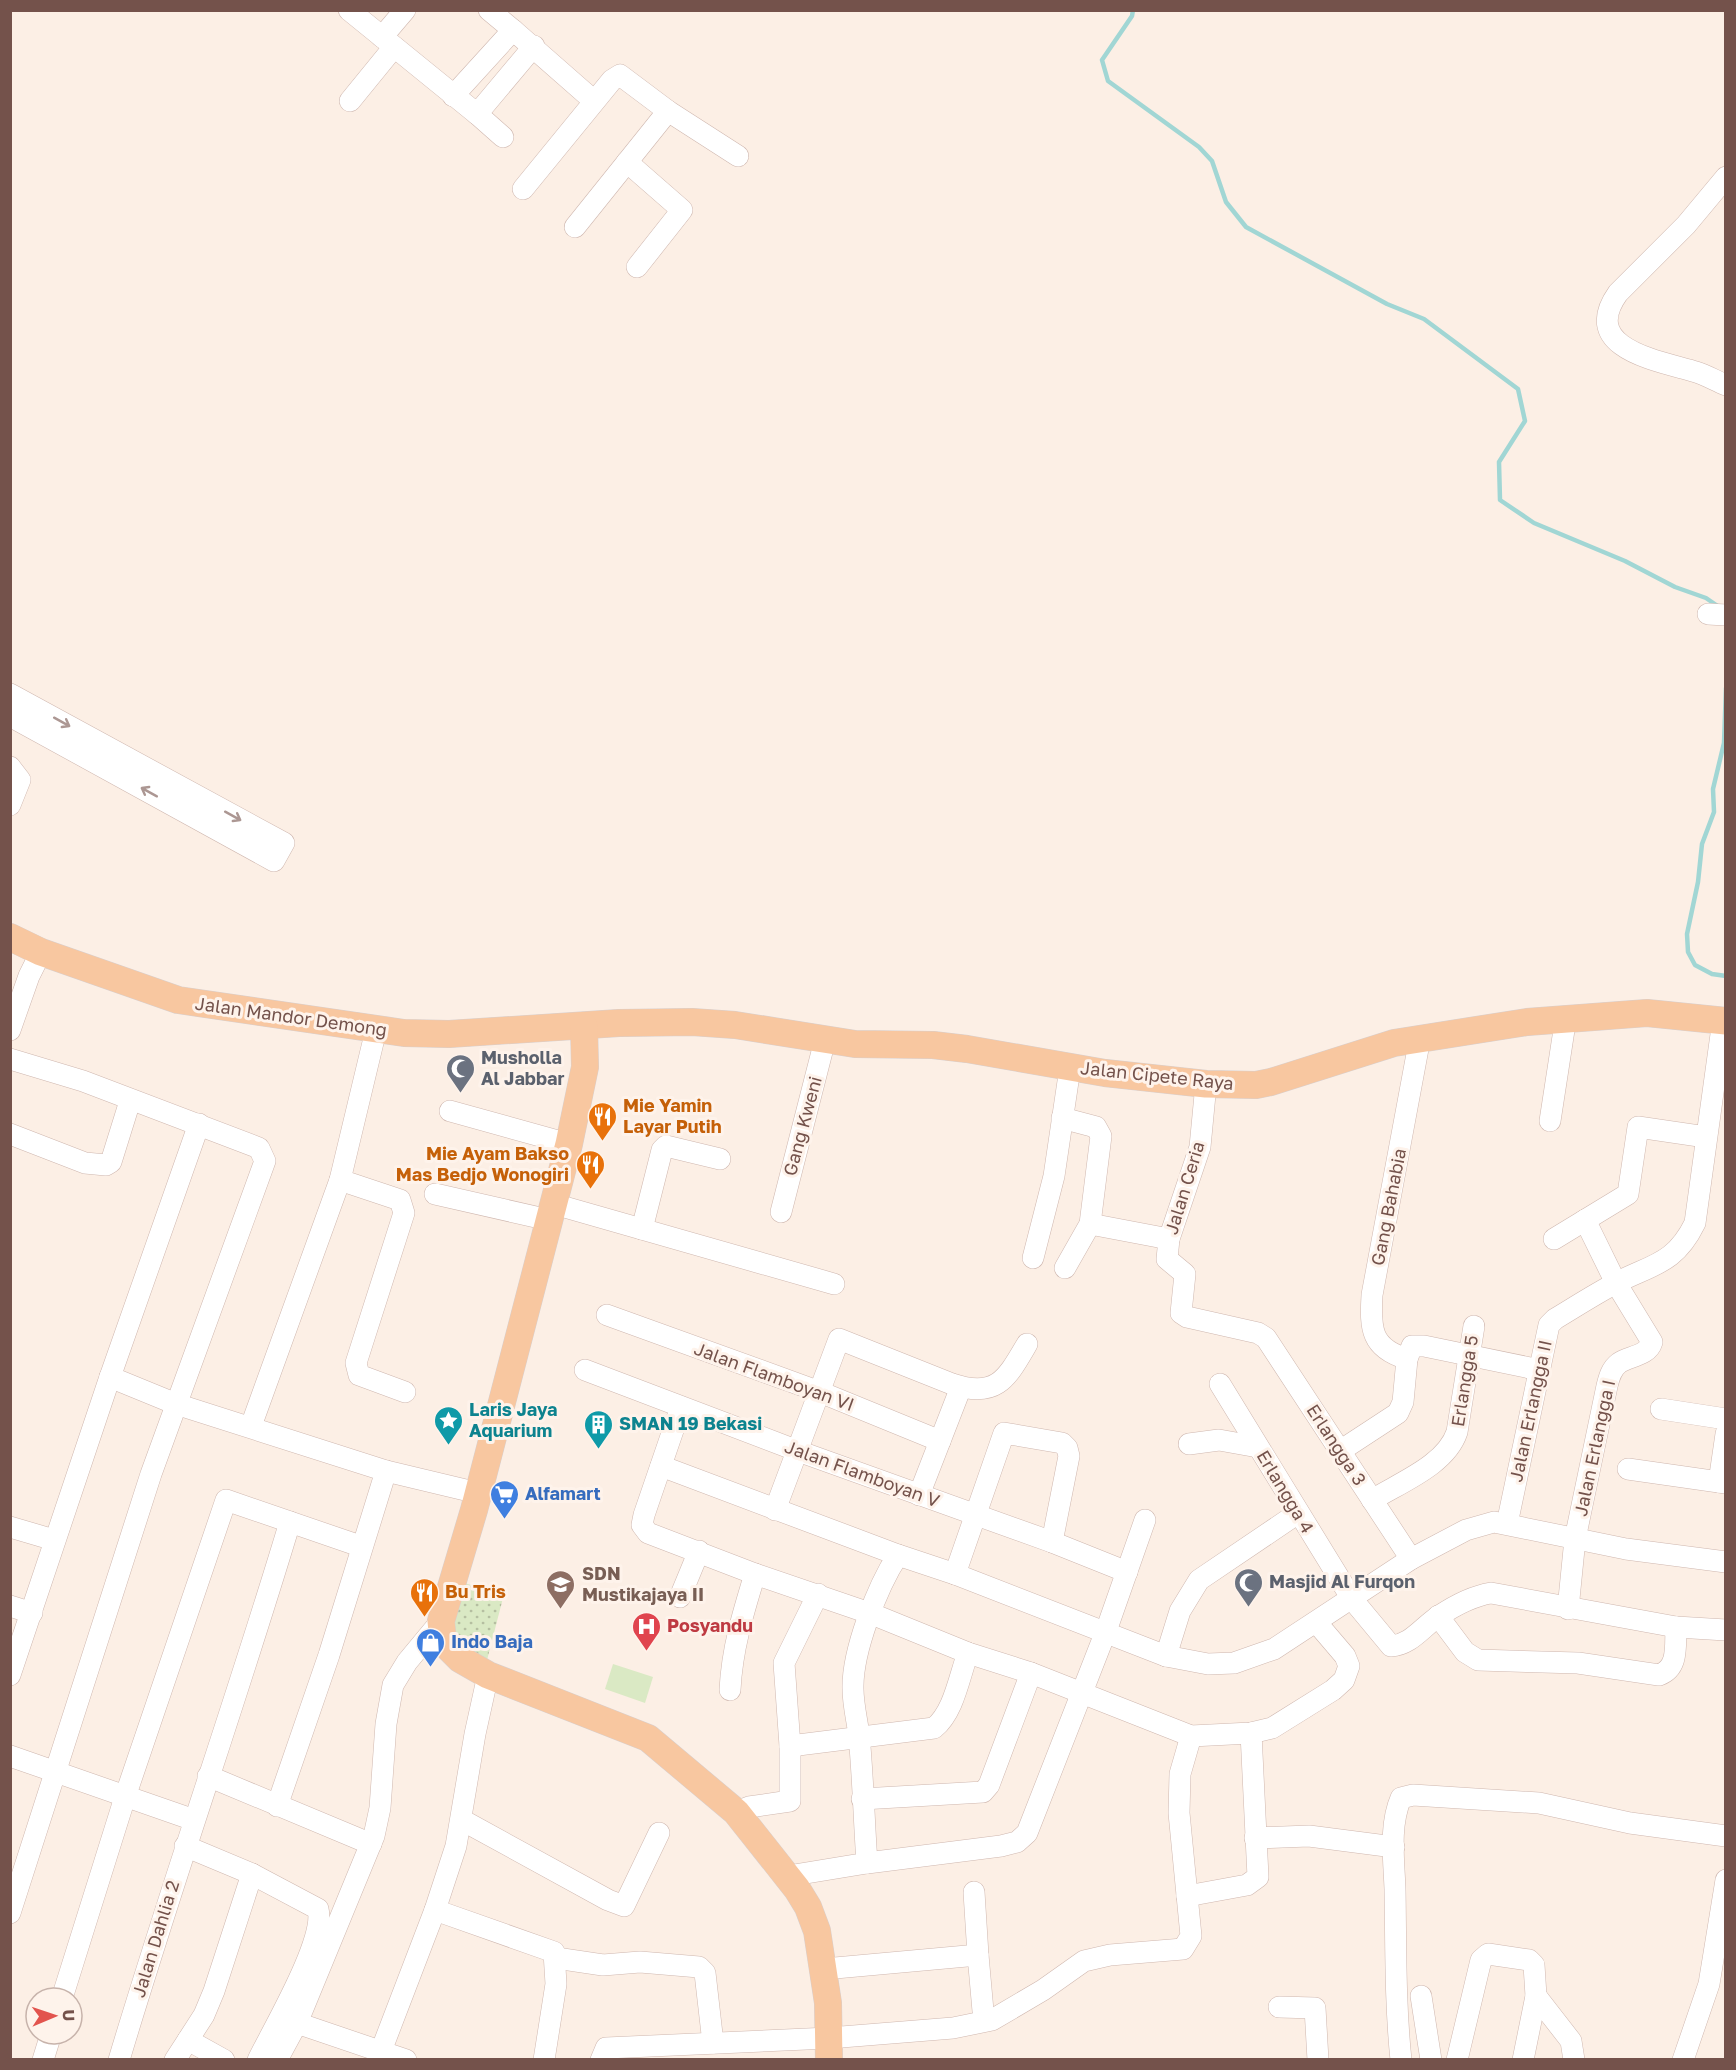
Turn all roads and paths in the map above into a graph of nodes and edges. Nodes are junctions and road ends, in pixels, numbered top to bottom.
1 (349, 10) edge
2 (405, 10) edge
3 (489, 10) edge
4 (513, 30) junction
5 (388, 42) junction
6 (534, 46) junction
7 (453, 96) junction
8 (350, 101) dead end
9 (594, 101) junction
10 (668, 111) junction
11 (477, 114) junction
12 (503, 137) dead end
13 (738, 156) dead end
14 (627, 162) junction
15 (1725, 177) edge
16 (523, 189) dead end
17 (575, 227) dead end
18 (637, 267) dead end
19 (1725, 385) edge
20 (10, 694) edge
21 (10, 716) edge
22 (10, 767) edge
23 (10, 805) edge
24 (26, 944) edge
25 (10, 989) edge
26 (1566, 1017) junction
27 (1724, 1021) edge
28 (584, 1026) junction
29 (10, 1030) edge
30 (376, 1030) junction
31 (1420, 1038) junction
32 (825, 1040) junction
33 (10, 1059) edge
34 (1070, 1068) junction
35 (1206, 1084) junction
36 (130, 1101) junction
37 (450, 1111) dead end
38 (1062, 1118) junction
39 (1550, 1121) dead end
40 (199, 1124) junction
41 (10, 1134) edge
42 (1706, 1137) junction
43 (569, 1144) junction
44 (720, 1159) dead end
45 (340, 1180) junction
46 (435, 1194) dead end
47 (552, 1212) junction
48 (781, 1212) dead end
49 (1585, 1220) junction
50 (1090, 1224) junction
51 (642, 1229) junction
52 (1169, 1239) junction
53 (1554, 1239) dead end
54 (1033, 1258) dead end
55 (1065, 1268) dead end
56 (1616, 1283) junction
57 (834, 1284) dead end
58 (607, 1315) dead end
59 (1474, 1326) dead end
60 (1258, 1333) joint
61 (1027, 1344) dead end
62 (1468, 1356) junction
63 (1407, 1359) junction
64 (585, 1370) dead end
65 (1540, 1370) junction
66 (110, 1377) junction
67 (1220, 1384) dead end
68 (962, 1387) junction
69 (405, 1392) dead end
70 (820, 1392) junction
71 (176, 1404) junction
72 (681, 1407) junction
73 (1662, 1409) dead end
74 (1725, 1419) edge
75 (251, 1426) junction
76 (1725, 1434) edge
77 (940, 1441) junction
78 (1190, 1444) dead end
79 (1258, 1447) junction
80 (798, 1451) junction
81 (1340, 1451) junction
82 (661, 1466) junction
83 (1628, 1469) dead end
84 (386, 1471) junction
85 (1722, 1483) edge
86 (478, 1493) junction
87 (919, 1495) junction
88 (1372, 1500) junction
89 (775, 1510) junction
90 (1298, 1514) junction
91 (975, 1516) junction
92 (1145, 1520) dead end
93 (290, 1522) junction
94 (1507, 1524) junction
95 (10, 1527) edge
96 (1575, 1539) junction
97 (54, 1540) junction
98 (1052, 1542) junction
99 (360, 1546) junction
100 (699, 1551) junction
101 (898, 1556) junction
102 (1412, 1559) junction
103 (1725, 1562) edge
104 (1127, 1572) junction
105 (755, 1574) junction
106 (955, 1574) junction
107 (818, 1594) junction
108 (680, 1597) dead end
109 (1352, 1599) junction
110 (10, 1606) edge
111 (1568, 1609) junction
112 (32, 1613) junction
113 (872, 1614) junction
114 (1438, 1616) junction
115 (441, 1621) junction
116 (1316, 1622) junction
117 (1676, 1627) junction
118 (1725, 1630) edge
119 (1106, 1631) junction
120 (968, 1653) junction
121 (1166, 1656) junction
122 (1031, 1674) junction
123 (10, 1675) edge
124 (488, 1675) junction
125 (730, 1690) dead end
126 (1081, 1693) junction
127 (1251, 1733) junction
128 (859, 1736) junction
129 (1191, 1736) junction
130 (790, 1746) junction
131 (10, 1756) edge
132 (55, 1770) junction
133 (208, 1776) junction
134 (126, 1794) junction
135 (862, 1799) junction
136 (277, 1806) junction
137 (736, 1812) junction
138 (194, 1820) junction
139 (462, 1820) junction
140 (659, 1833) dead end
141 (1725, 1836) edge
142 (1255, 1838) junction
143 (371, 1844) junction
144 (185, 1846) junction
145 (1394, 1847) junction
146 (867, 1863) junction
147 (252, 1874) junction
148 (788, 1876) junction
149 (1725, 1880) edge
150 (974, 1892) dead end
151 (1186, 1896) junction
152 (435, 1910) junction
153 (10, 1913) edge
154 (1721, 1934) edge
155 (978, 1955) junction
156 (556, 1959) junction
157 (824, 1969) junction
158 (66, 1986) edge
159 (1421, 1996) dead end
160 (1536, 1996) junction
161 (1279, 2007) dead end
162 (984, 2011) dead end
163 (297, 2023) junction
164 (188, 2040) junction
165 (713, 2043) junction
166 (829, 2049) edge
167 (381, 2051) junction
168 (119, 2060) edge
169 (175, 2060) edge
170 (224, 2060) edge
171 (258, 2060) edge
172 (277, 2060) edge
173 (406, 2060) edge
174 (544, 2060) edge
175 (602, 2060) edge
176 (1318, 2060) edge
177 (1401, 2060) edge
178 (1431, 2060) edge
179 (1457, 2060) edge
180 (1523, 2060) edge
181 (1574, 2060) edge
182 (1683, 2060) edge

1 - 5 street
2 - 5 street
3 - 4 street
4 - 6 street
4 - 7 street
5 - 7 street
5 - 8 street
6 - 9 street
6 - 11 street
7 - 11 street
9 - 10 street
9 - 16 street
10 - 13 street
10 - 14 street
11 - 12 street
14 - 17 street
14 - 18 street
15 - 19 street
20 -> 21 street
22 - 23 street
24 - 25 street
24 - 29 street
24 - 30 main road, Jalan Mandor Demong
26 - 27 main road, Jalan Cipete Raya
26 - 31 main road, Jalan Cipete Raya
26 - 39 street
27 - 42 street, Jalan Erlangga II
28 - 30 main road, Jalan Mandor Demong
28 - 32 main road, Jalan Cipete Raya
28 - 43 main road
30 - 45 street
31 - 35 main road, Jalan Cipete Raya
31 - 63 street, Gang Bahabia
32 - 34 main road, Jalan Cipete Raya
32 - 48 street, Gang Kweni
33 - 36 street
34 - 35 main road, Jalan Cipete Raya
34 - 38 street
35 - 52 street, Jalan Ceria
36 - 40 street
36 - 41 street
37 - 43 street
38 - 50 street
38 - 54 street
40 - 66 street
40 - 71 street
42 - 49 street
42 - 56 street, Jalan Erlangga II
43 - 47 main road
44 - 51 street
45 - 69 street
45 - 75 street
46 - 47 street
47 - 51 street
47 - 86 main road
49 - 53 street
49 - 56 street
50 - 52 street
50 - 55 street
51 - 57 street
52 - 60 street, Jalan Ceria
56 - 65 street, Jalan Erlangga II
56 - 96 street, Jalan Erlangga I
58 - 70 street, Jalan Flamboyan VI
59 - 62 street, Erlangga 5
60 - 81 street, Erlangga 3
61 - 68 street
62 - 63 street
62 - 65 street
62 - 88 street, Erlangga 5
63 - 81 street
64 - 72 street, Jalan Flamboyan V
65 - 94 street, Jalan Erlangga II
66 - 71 street
66 - 97 street
67 - 79 street, Erlangga 4
68 - 70 street
68 - 77 street
70 - 77 street, Jalan Flamboyan VI
70 - 80 street
71 - 75 street
71 - 132 street
72 - 80 street, Jalan Flamboyan V
72 - 82 street
73 - 74 street
75 - 84 street
76 - 85 street
77 - 87 street
78 - 79 street
79 - 90 street, Erlangga 4
80 - 87 street, Jalan Flamboyan V
80 - 89 street
81 - 88 street, Erlangga 3
82 - 89 street
82 - 100 street
83 - 85 street
84 - 86 street
84 - 99 street
86 - 115 main road
87 - 91 street, Jalan Flamboyan V
88 - 102 street, Erlangga 3
89 - 101 street
90 - 109 street, Erlangga 4
90 - 121 street
91 - 98 street, Jalan Flamboyan V
91 - 98 street
91 - 106 street
92 - 104 street
93 - 99 street
93 - 133 street, Jalan Dahlia 2
93 - 134 street
94 - 96 street
94 - 102 street
95 - 97 street
96 - 103 street
96 - 111 street
97 - 112 street
98 - 104 street, Jalan Flamboyan V
99 - 136 street
100 - 105 street
100 - 108 street
101 - 106 street
101 - 113 street
102 - 109 street
104 - 119 street
105 - 107 street
105 - 125 street
106 - 119 street
107 - 113 street
107 - 130 street
109 - 114 street, Erlangga 4
109 - 116 street
110 - 112 street
111 - 114 street
111 - 117 street
112 - 123 street
113 - 120 street
113 - 128 street
114 - 117 street
115 - 124 main road
115 - 143 street
116 - 121 street
116 - 127 street
117 - 118 street
119 - 121 street
119 - 126 street
120 - 122 street
120 - 128 street
122 - 126 street
122 - 135 street
124 - 137 main road
124 - 139 street
126 - 129 street
126 - 146 street
127 - 129 street
127 - 142 street
128 - 130 street
128 - 135 street
129 - 151 street
130 - 137 street
131 - 132 street
132 - 134 street
132 - 153 street
133 - 136 street
133 - 138 street, Jalan Dahlia 2
134 - 138 street
134 - 158 street
135 - 146 street
136 - 143 street
137 - 148 main road
138 - 144 street, Jalan Dahlia 2
139 - 140 street
139 - 152 street
141 - 145 street
142 - 145 street
142 - 151 street
143 - 163 street
144 - 147 street
144 - 168 street, Jalan Dahlia 2
145 - 177 street
146 - 148 street
147 - 164 street
147 - 171 street
148 - 157 main road
149 - 154 street
150 - 155 street
151 - 166 street
152 - 156 street
152 - 167 street
154 - 182 street
155 - 157 street
155 - 162 street
156 - 165 street
156 - 174 street
157 - 166 main road
159 - 178 street
160 - 179 street
160 - 180 street
160 - 181 street
161 - 176 street
163 - 167 street
163 - 172 street
164 - 169 street
164 - 170 street
165 - 166 street
165 - 175 street
167 - 173 street

